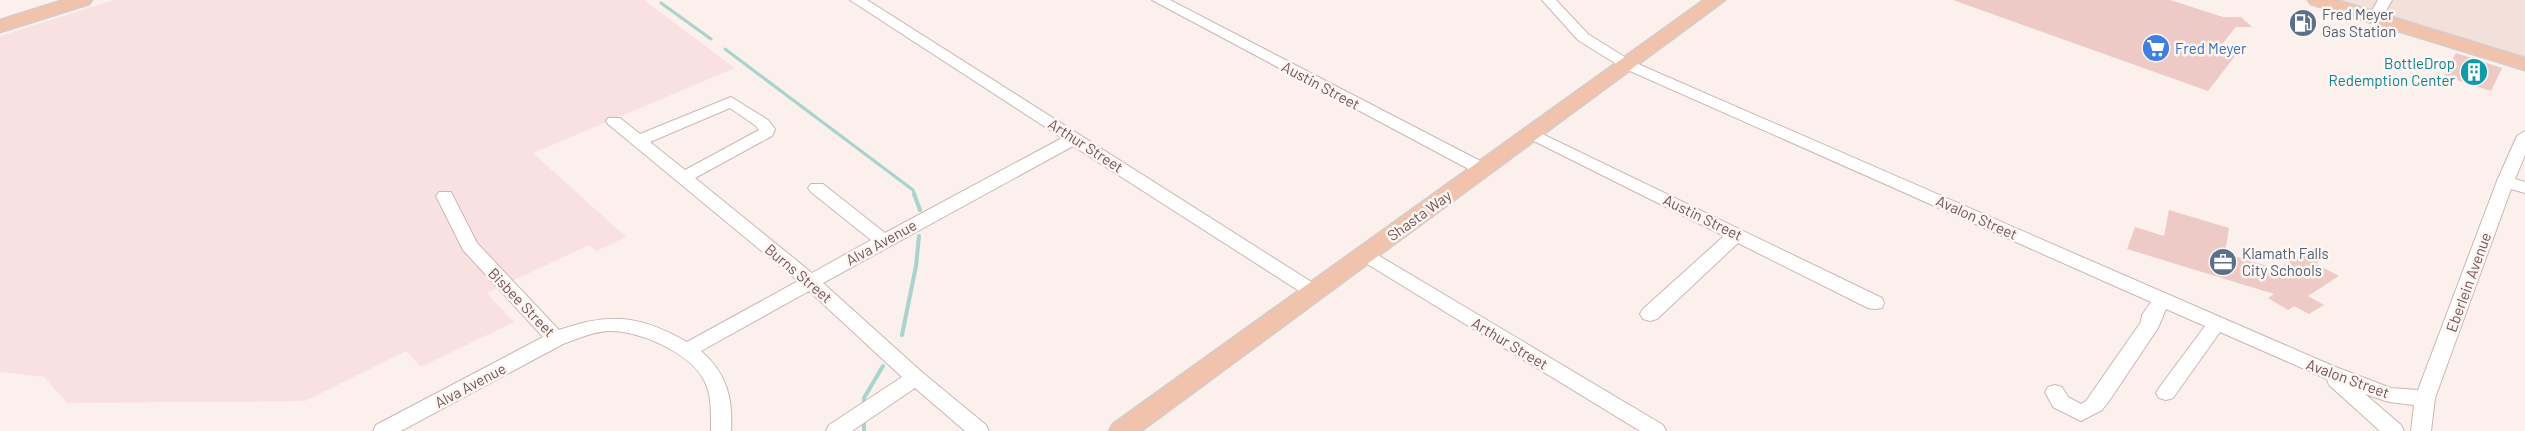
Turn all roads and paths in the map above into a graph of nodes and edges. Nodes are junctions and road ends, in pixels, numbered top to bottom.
1 (83, 0) edge
2 (857, 0) edge
3 (1159, 0) edge
4 (1549, 0) edge
5 (1716, 0) edge
6 (2317, 0) edge
7 (2385, 0) edge
8 (2375, 18) junction
9 (0, 26) edge
10 (1626, 64) junction
11 (2525, 64) edge
12 (614, 121) dead end
13 (1532, 134) junction
14 (2525, 136) edge
15 (1075, 138) junction
16 (638, 141) junction
17 (1482, 169) junction
18 (683, 178) junction
19 (2505, 181) junction
20 (817, 188) dead end
21 (2525, 188) edge
22 (445, 196) dead end
23 (1737, 234) junction
24 (884, 241) junction
25 (1365, 255) junction
26 (811, 282) junction
27 (1314, 292) junction
28 (2163, 299) junction
29 (1875, 303) dead end
30 (1650, 314) dead end
31 (2218, 323) junction
32 (556, 339) junction
33 (688, 350) junction
34 (2326, 371) junction
35 (916, 378) junction
36 (2055, 392) dead end
37 (2166, 393) dead end
38 (2425, 398) junction
39 (383, 431) edge
40 (721, 431) edge
41 (836, 431) edge
42 (979, 431) edge
43 (1122, 431) edge
44 (1656, 431) edge
45 (2394, 431) edge
46 (2421, 431) edge

1 - 9 main road
2 - 15 street, Arthur Street
3 - 17 street, Austin Street
4 - 10 street, Avalon Street
5 - 10 main road, Shasta Way
6 - 8 main road
7 - 8 street
8 - 11 main road
10 - 13 main road, Shasta Way
10 - 28 street, Avalon Street
12 - 16 street, Burns Street
13 - 17 main road, Shasta Way
13 - 23 street, Austin Street
14 - 19 street, Eberlein Avenue
15 - 24 street, Alva Avenue
15 - 27 street, Arthur Street
16 - 18 street, Burns Street
16 - 18 street
17 - 25 main road, Shasta Way
18 - 26 street, Burns Street
19 - 21 street
19 - 38 street, Eberlein Avenue
20 - 24 street
22 - 32 street, Bisbee Street
23 - 29 street, Austin Street
23 - 30 street
24 - 26 street, Alva Avenue
25 - 27 main road, Shasta Way
25 - 44 street, Arthur Street
26 - 33 street, Alva Avenue
26 - 35 street, Burns Street
27 - 43 main road, Shasta Way
28 - 31 street, Avalon Street
28 - 36 street
31 - 34 street, Avalon Street
31 - 37 street
32 - 33 street, Bisbee Street
32 - 39 street, Alva Avenue
33 - 40 street, Bisbee Street
34 - 38 street, Avalon Street
34 - 45 street
35 - 41 street
35 - 42 street, Burns Street
38 - 46 street, Eberlein Avenue

